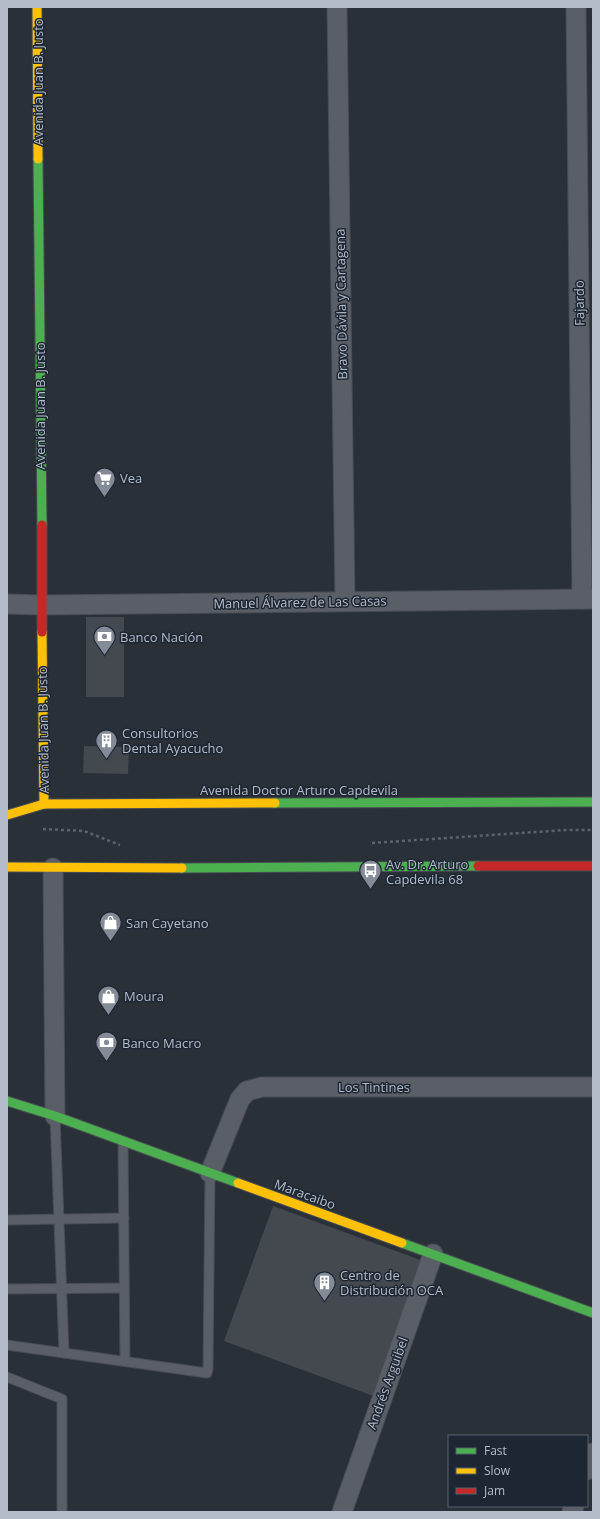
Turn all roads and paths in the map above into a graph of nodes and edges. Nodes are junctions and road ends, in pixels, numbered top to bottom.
1 (38, 7) edge
2 (337, 7) edge
3 (576, 7) edge
4 (588, 599) edge
5 (345, 601) junction
6 (7, 604) edge
7 (41, 605) junction
8 (593, 802) edge
9 (44, 804) junction
10 (7, 815) edge
11 (41, 829) dead end
12 (593, 830) edge
13 (372, 843) dead end
14 (126, 847) dead end
15 (593, 866) edge
16 (7, 867) edge
17 (53, 868) junction
18 (593, 1087) edge
19 (7, 1101) edge
20 (55, 1116) junction
21 (123, 1141) junction
22 (210, 1173) junction
23 (59, 1218) junction
24 (124, 1218) junction
25 (7, 1220) edge
26 (433, 1254) junction
27 (124, 1288) junction
28 (7, 1289) edge
29 (61, 1289) junction
30 (593, 1313) edge
31 (7, 1345) edge
32 (64, 1353) junction
33 (125, 1362) junction
34 (7, 1377) edge
35 (593, 1453) edge
36 (588, 1467) edge
37 (62, 1512) edge
38 (342, 1512) edge

1 - 7 main road, Avenida Juan B. Justo
2 - 5 street, Bravo Dávila y Cartagena
3 - 4 street, Fajardo
4 - 5 street, Manuel Álvarez de Las Casas
5 - 7 street, Manuel Álvarez de Las Casas
6 - 7 street, Manuel Álvarez de Las Casas
7 - 9 main road, Avenida Juan B. Justo
8 - 9 main road, Avenida Doctor Arturo Capdevila
9 - 10 main road, Avenida Doctor Arturo Capdevila
11 - 14 path
12 - 13 path
15 - 17 main road
16 - 17 main road
17 - 20 street
18 - 22 street, Los Tintines
19 - 20 main road, Maracaibo
20 - 21 main road, Maracaibo
20 - 23 lane
21 - 22 main road, Maracaibo
21 - 24 lane
22 - 26 main road, Maracaibo
22 - 33 lane
23 - 24 lane
23 - 25 lane
23 - 29 lane
24 - 27 lane
26 - 30 main road, Maracaibo
26 - 38 street, Andrés Arguibel
27 - 29 lane
27 - 33 lane
28 - 29 lane
29 - 32 lane
31 - 32 lane
32 - 33 lane
34 - 37 lane
35 - 36 street

